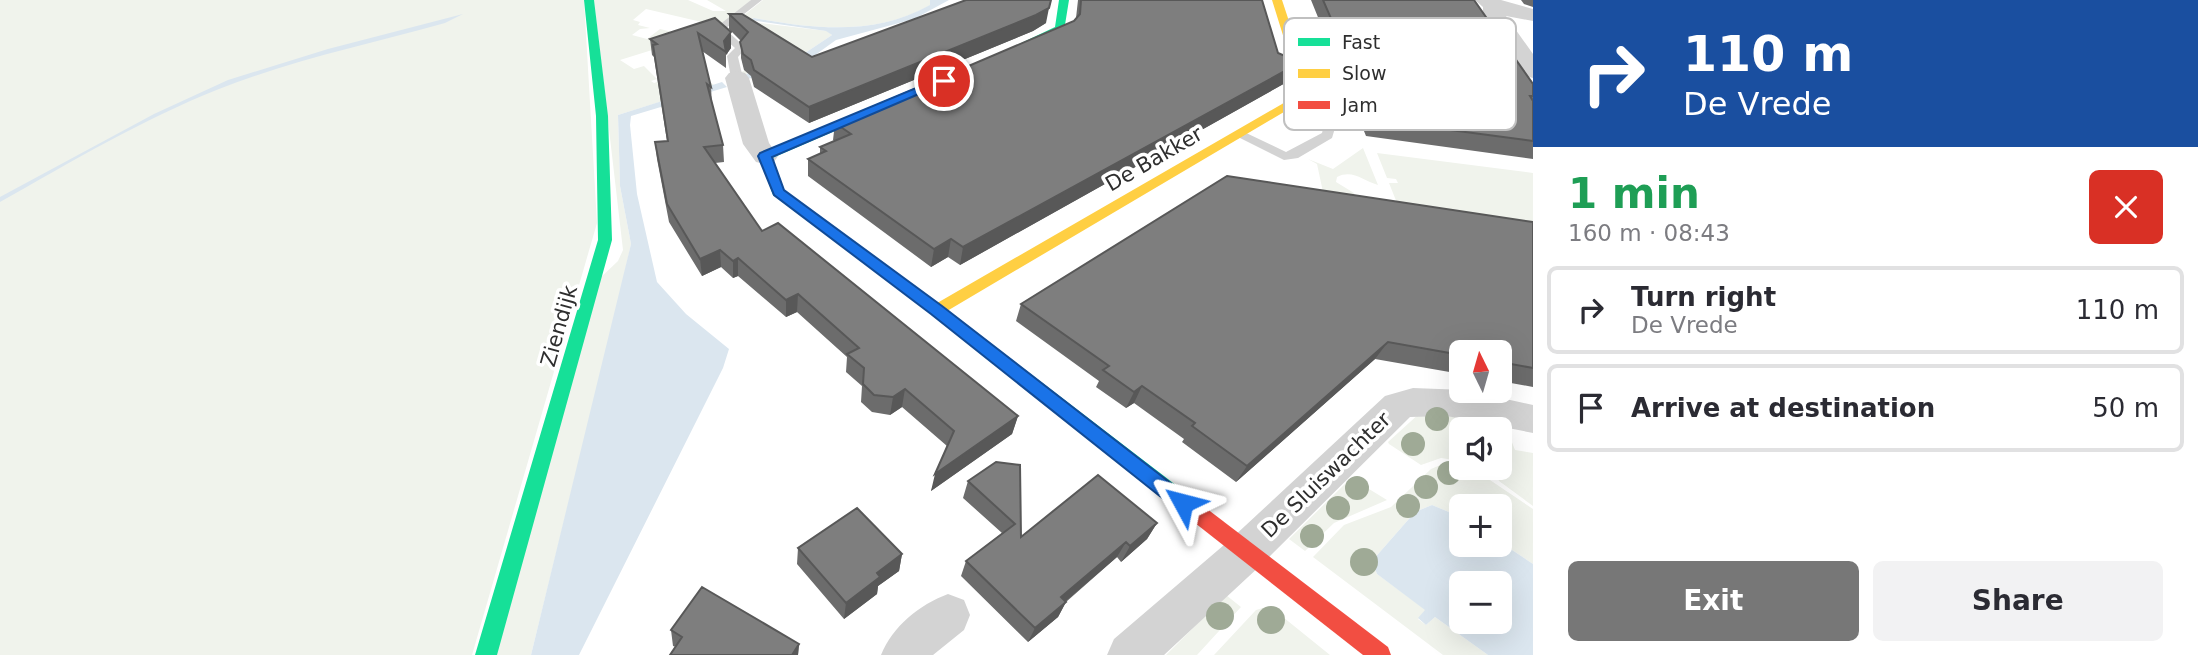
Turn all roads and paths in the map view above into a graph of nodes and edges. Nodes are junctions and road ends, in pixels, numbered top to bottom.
1 (589, 0) edge
2 (757, 0) edge
3 (1064, 0) edge
4 (1277, 0) edge
5 (1489, 3) edge
6 (1533, 15) edge
7 (1284, 22) edge
8 (1516, 46) edge
9 (1000, 57) edge
10 (1533, 71) edge
11 (737, 78) joint
12 (900, 99) edge
13 (1284, 107) edge
14 (1329, 130) edge
15 (1238, 134) junction
16 (765, 156) junction
17 (937, 310) junction
18 (1533, 419) edge
19 (1246, 552) junction
20 (948, 615) dead end
21 (486, 655) edge
22 (904, 655) edge
23 (1130, 655) edge
24 (1380, 655) edge

1 - 21 street, Ziendijk
2 - 11 lane
3 - 9 street
4 - 7 street, De Bakker
5 - 6 street
8 - 10 street
11 - 16 street
12 - 16 street
13 - 15 street, De Bakker
14 - 15 lane
15 - 17 street, De Bakker
16 - 17 street
17 - 19 street
18 - 19 street, De Sluiswachter
19 - 23 street, De Sluiswachter
19 - 24 street
20 - 22 street

